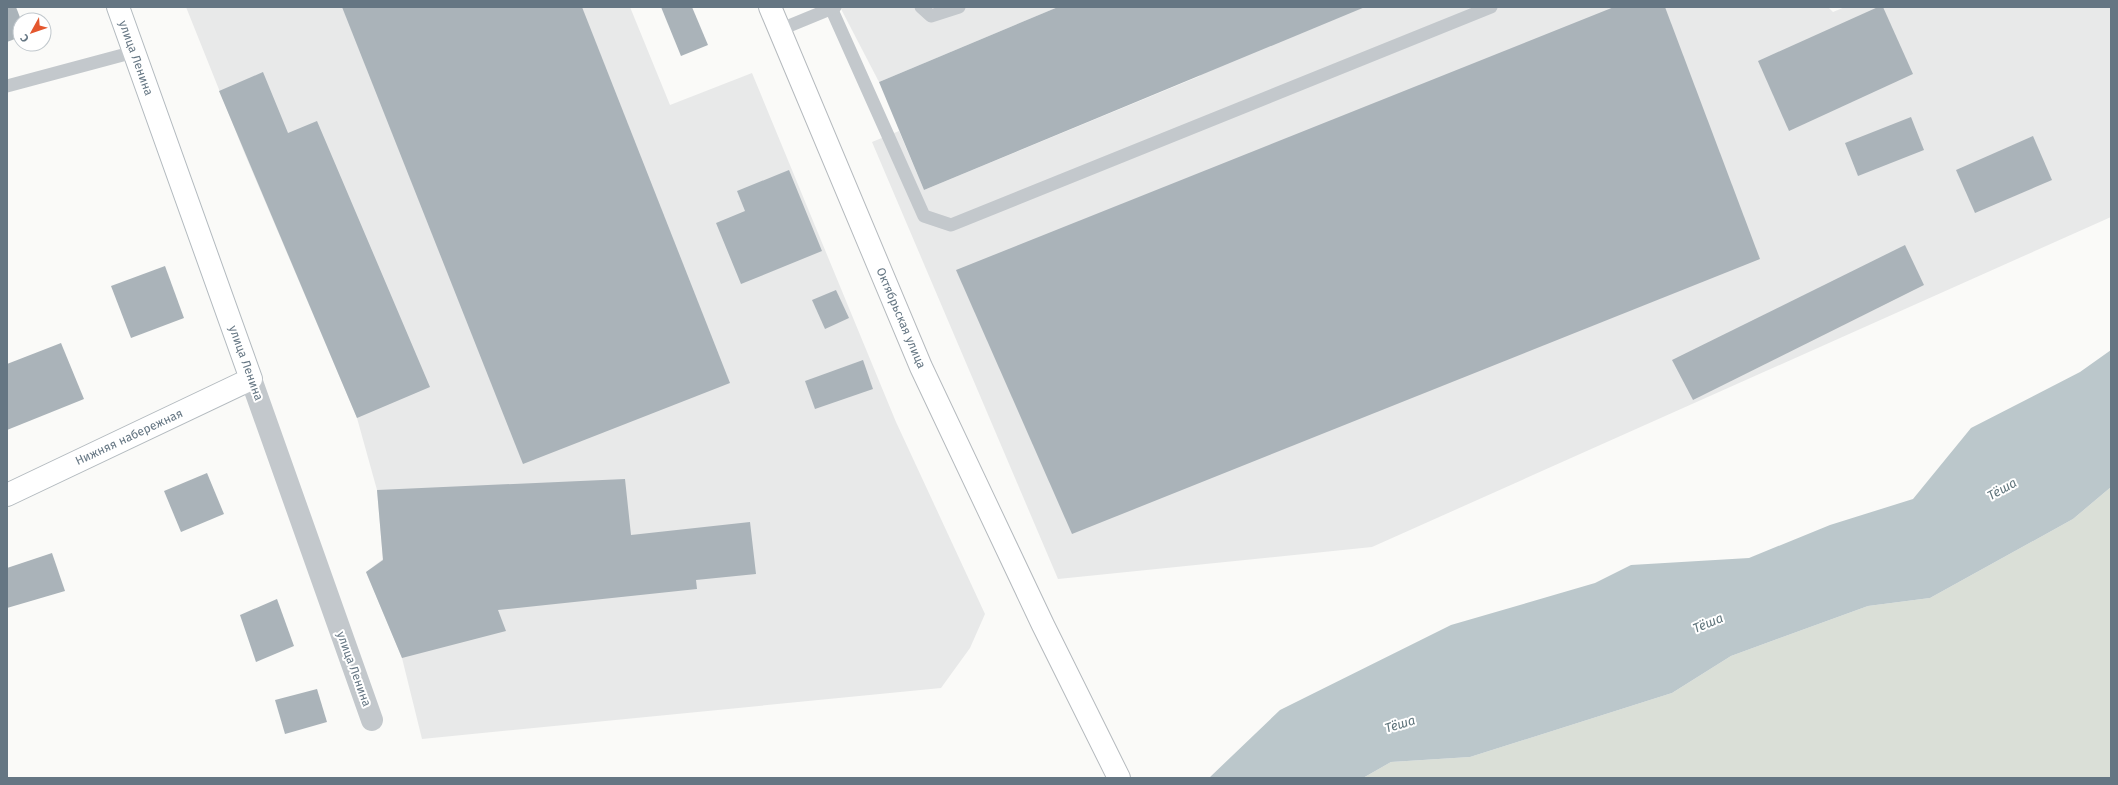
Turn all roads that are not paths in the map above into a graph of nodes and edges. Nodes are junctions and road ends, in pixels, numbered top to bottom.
1 (118, 7) edge
2 (770, 7) edge
3 (921, 7) edge
4 (959, 7) edge
5 (1491, 7) edge
6 (833, 8) edge
7 (779, 30) junction
8 (134, 52) junction
9 (7, 86) edge
10 (251, 379) junction
11 (7, 495) edge
12 (372, 720) dead end
13 (1120, 778) edge

1 - 8 main road, улица Ленина
2 - 7 main road, Октябрьская улица
3 - 4 lane
5 - 6 lane
6 - 7 lane
7 - 13 main road, Октябрьская улица
8 - 9 lane
8 - 10 main road, улица Ленина
10 - 11 main road, Нижняя набережная
10 - 12 street, улица Ленина

